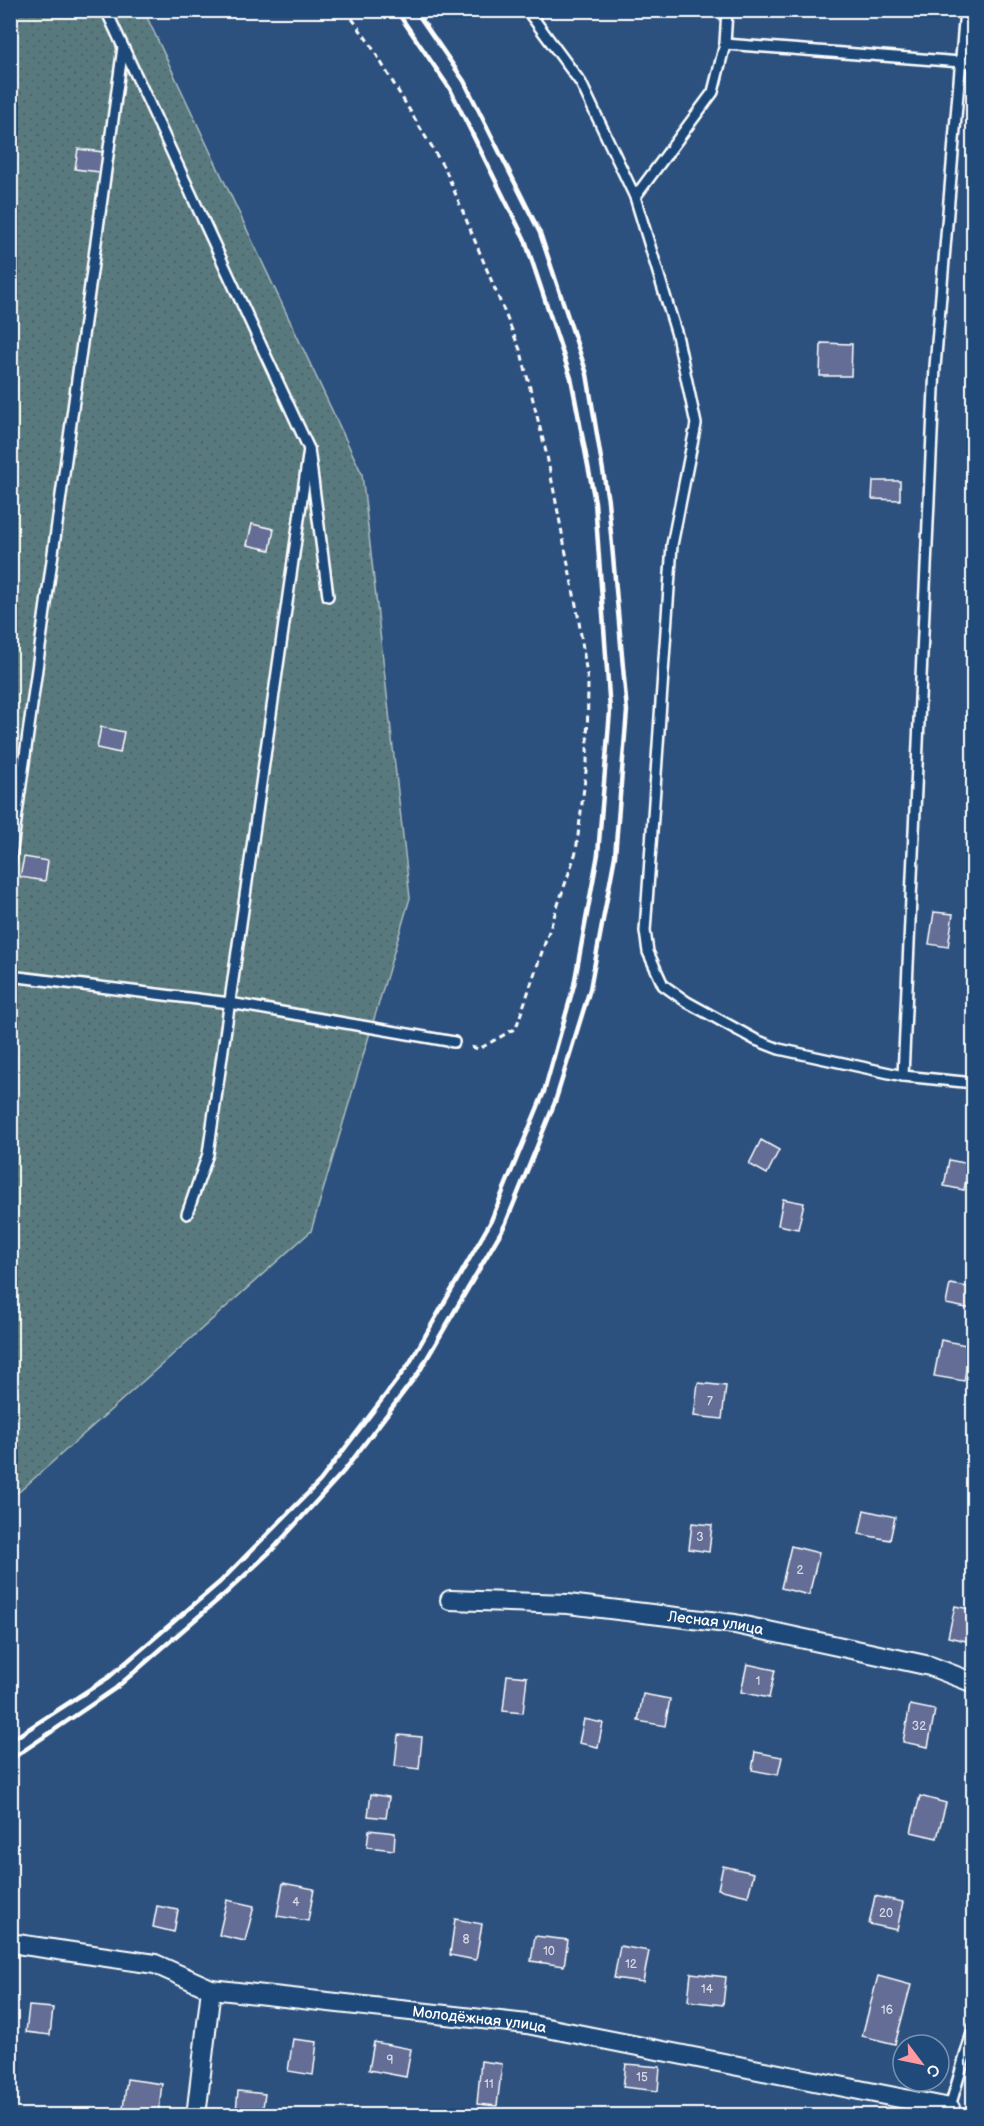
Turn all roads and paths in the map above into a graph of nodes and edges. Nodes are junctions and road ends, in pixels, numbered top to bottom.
1 (106, 10) edge
2 (346, 10) edge
3 (525, 10) edge
4 (727, 10) edge
5 (965, 10) edge
6 (725, 44) junction
7 (123, 47) junction
8 (961, 63) junction
9 (974, 63) edge
10 (635, 197) junction
11 (309, 449) junction
12 (328, 596) dead end
13 (10, 864) edge
14 (10, 976) edge
15 (230, 1003) junction
16 (454, 1042) joint
17 (903, 1076) junction
18 (974, 1083) edge
19 (187, 1214) dead end
20 (450, 1599) dead end
21 (974, 1683) edge
22 (10, 1943) edge
23 (211, 1989) junction
24 (974, 2026) edge
25 (949, 2112) edge
26 (196, 2115) edge

1 - 7 lane
2 - 16 path
3 - 10 lane
4 - 6 lane
5 - 8 lane
6 - 8 lane
6 - 10 lane
7 - 11 lane
7 - 13 lane
8 - 9 lane
8 - 17 lane
10 - 17 lane
11 - 12 lane
11 - 15 lane
14 - 15 lane
15 - 16 lane
15 - 19 lane
17 - 18 lane
20 - 21 street, Лесная улица
22 - 23 street, Молодёжная улица
23 - 25 street, Молодёжная улица
23 - 26 street
24 - 25 lane

